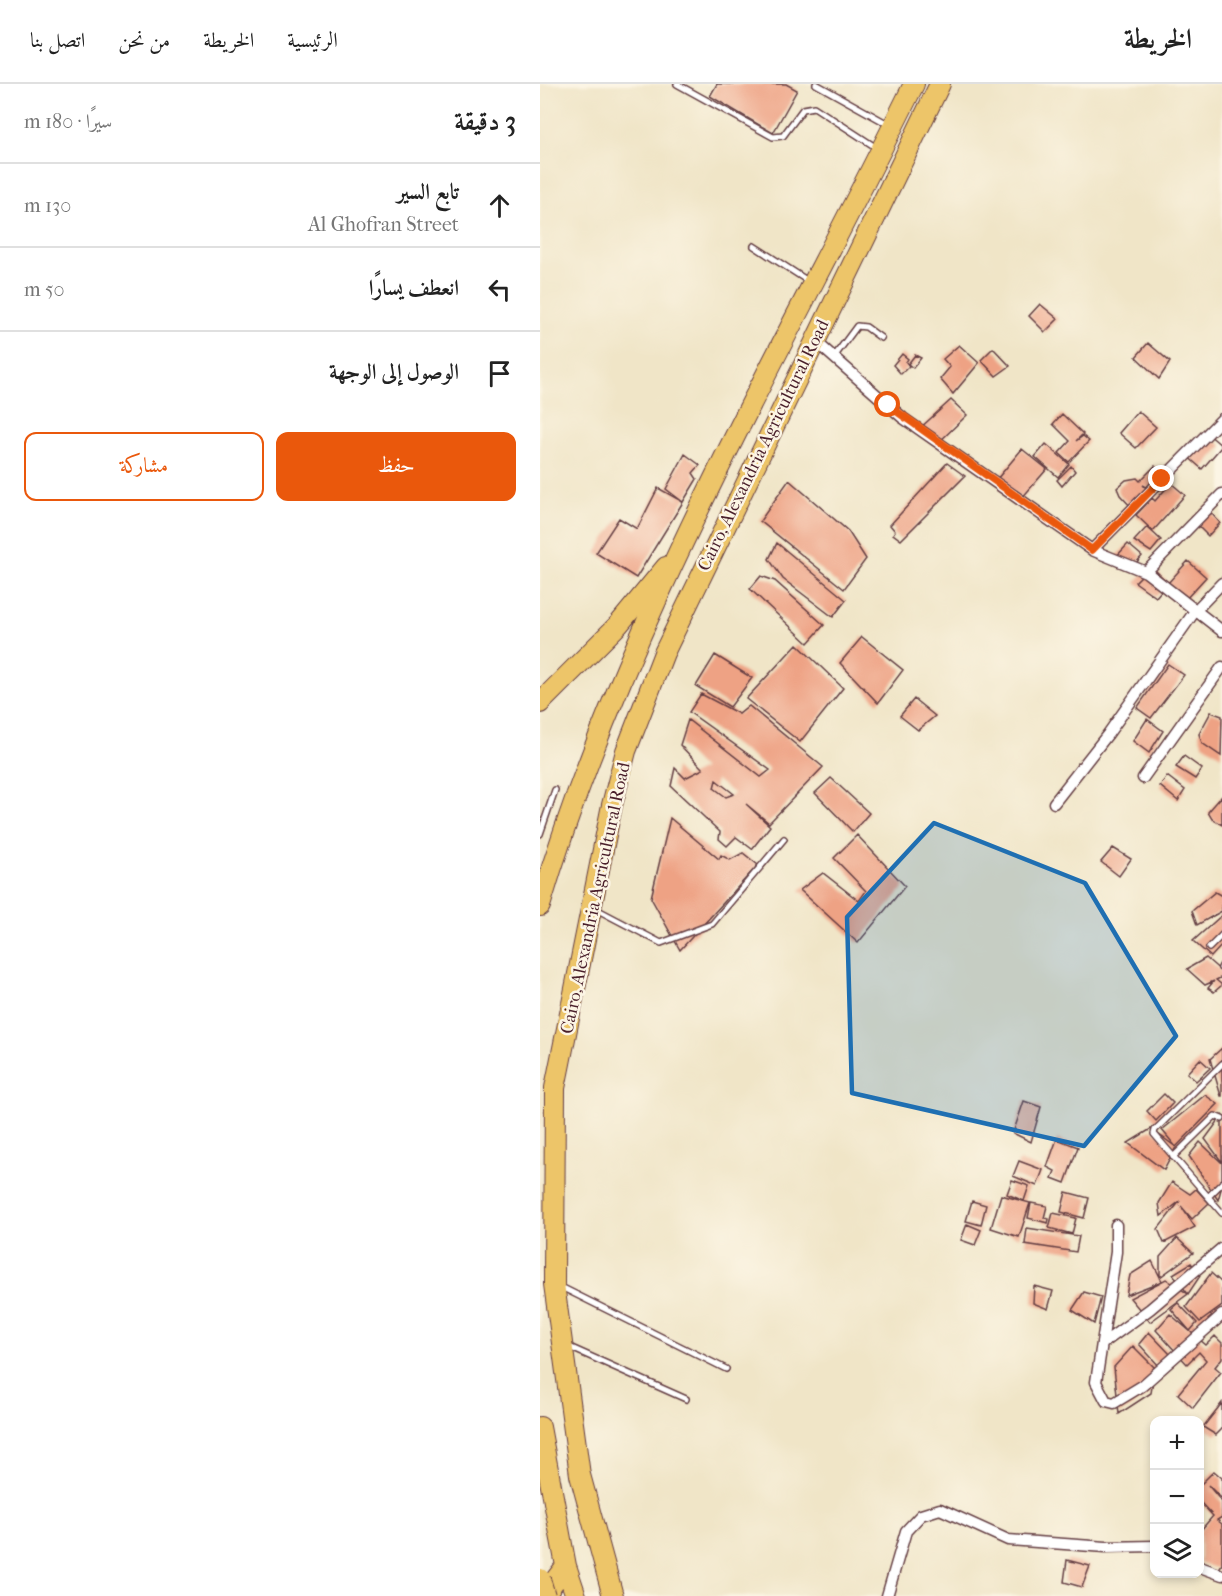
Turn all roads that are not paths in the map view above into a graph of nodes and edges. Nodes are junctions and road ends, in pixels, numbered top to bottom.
1 (677, 84) edge
2 (816, 84) edge
3 (914, 84) edge
4 (940, 84) edge
5 (892, 127) junction
6 (880, 150) junction
7 (754, 246) dead end
8 (812, 284) junction
9 (881, 338) dead end
10 (814, 339) junction
11 (834, 357) junction
12 (1222, 419) edge
13 (1222, 494) edge
14 (683, 546) junction
15 (1092, 550) junction
16 (1146, 572) junction
17 (1222, 583) edge
18 (1195, 611) junction
19 (1222, 631) edge
20 (1222, 667) edge
21 (540, 703) edge
22 (1143, 778) dead end
23 (555, 790) dead end
24 (1054, 803) dead end
25 (540, 834) edge
26 (784, 838) dead end
27 (540, 906) edge
28 (592, 907) junction
29 (1222, 935) edge
30 (1209, 948) dead end
31 (1222, 1064) edge
32 (555, 1088) junction
33 (540, 1104) edge
34 (1222, 1119) edge
35 (1173, 1157) junction
36 (1222, 1183) edge
37 (1208, 1197) junction
38 (1222, 1213) edge
39 (1116, 1225) dead end
40 (1222, 1248) edge
41 (554, 1284) junction
42 (1222, 1315) edge
43 (561, 1343) junction
44 (1102, 1344) junction
45 (726, 1369) dead end
46 (686, 1399) dead end
47 (540, 1427) edge
48 (1150, 1546) edge
49 (566, 1566) junction
50 (1204, 1568) edge
51 (1222, 1575) edge
52 (540, 1579) edge
53 (544, 1596) edge
54 (576, 1596) edge
55 (613, 1596) edge
56 (887, 1596) edge

1 - 6 lane
2 - 5 lane
3 - 5 highway, Cairo, Alexandria Agricultural Road
4 - 10 highway, Cairo, Alexandria Agricultural Road
5 - 6 highway, Cairo, Alexandria Agricultural Road
6 - 8 highway, Cairo, Alexandria Agricultural Road
7 - 8 lane
8 - 14 highway, Cairo, Alexandria Agricultural Road
9 - 11 lane
10 - 11 street
10 - 28 highway, Cairo, Alexandria Agricultural Road
11 - 15 street
12 - 15 street
13 - 16 street
14 - 21 highway
14 - 27 highway, Cairo, Alexandria Agricultural Road
15 - 16 street
16 - 18 street
17 - 18 street
18 - 19 street
18 - 24 street
20 - 22 street
23 - 25 lane
26 - 28 lane
28 - 32 highway, Cairo, Alexandria Agricultural Road
29 - 30 lane
31 - 35 lane
32 - 33 highway
32 - 41 highway, Cairo, Alexandria Agricultural Road
34 - 35 lane
35 - 37 lane
36 - 37 lane
37 - 38 lane
39 - 44 street
40 - 44 street
41 - 43 highway, Cairo, Alexandria Agricultural Road
41 - 45 lane
42 - 44 street
43 - 46 lane
43 - 55 highway, Cairo, Alexandria Agricultural Road
47 - 49 highway
48 - 56 street
49 - 53 highway
49 - 54 highway
50 - 51 street
52 - 53 highway, bridge

